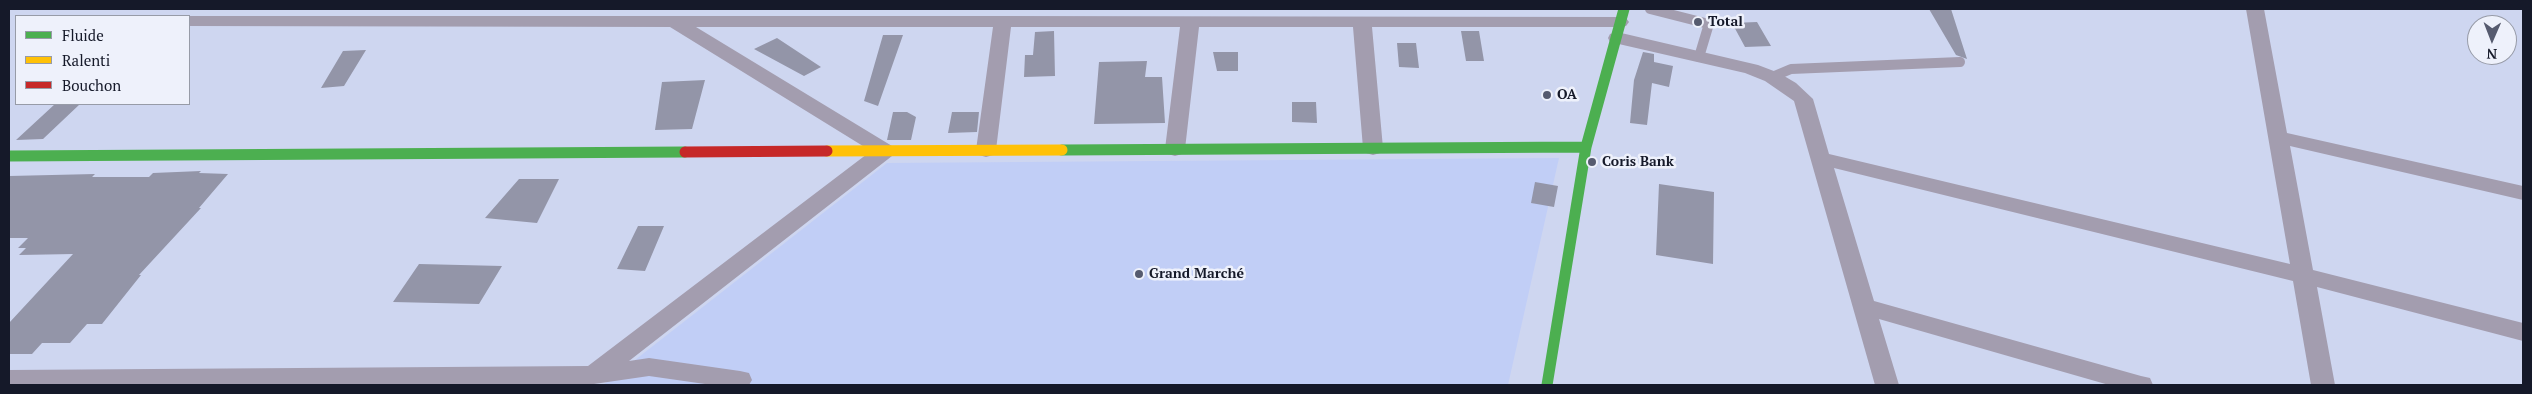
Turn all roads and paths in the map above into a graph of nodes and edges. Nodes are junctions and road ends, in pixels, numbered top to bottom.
1 (653, 9) edge
2 (1650, 9) edge
3 (2255, 9) edge
4 (674, 21) junction
5 (1003, 21) junction
6 (190, 22) edge
7 (1190, 22) junction
8 (1362, 22) junction
9 (1620, 23) edge
10 (1699, 57) junction
11 (1960, 62) dead end
12 (1772, 77) junction
13 (2278, 137) junction
14 (1586, 147) junction
15 (1374, 148) junction
16 (1175, 149) junction
17 (986, 150) junction
18 (886, 151) junction
19 (9, 156) edge
20 (1820, 158) junction
21 (2523, 193) edge
22 (2303, 275) junction
23 (1863, 306) junction
24 (2523, 332) edge
25 (9, 379) edge
26 (587, 380) edge
27 (740, 380) dead end
28 (1546, 385) edge
29 (1887, 385) edge
30 (2141, 385) edge
31 (2323, 385) edge

1 - 4 street
2 - 10 lane
3 - 13 street
4 - 5 street
4 - 6 street
4 - 18 street
5 - 7 street
5 - 17 street
7 - 8 street
7 - 16 street
8 - 9 street
8 - 15 street
9 - 10 street
9 - 14 street
10 - 12 street
11 - 12 lane
12 - 20 street
13 - 21 street
13 - 22 street
14 - 15 street
14 - 28 street
15 - 16 street
16 - 17 street
17 - 18 street
18 - 19 street
18 - 26 street
20 - 22 street
20 - 23 street
22 - 24 street
22 - 31 street
23 - 29 street
23 - 30 street
25 - 26 street
26 - 27 street

